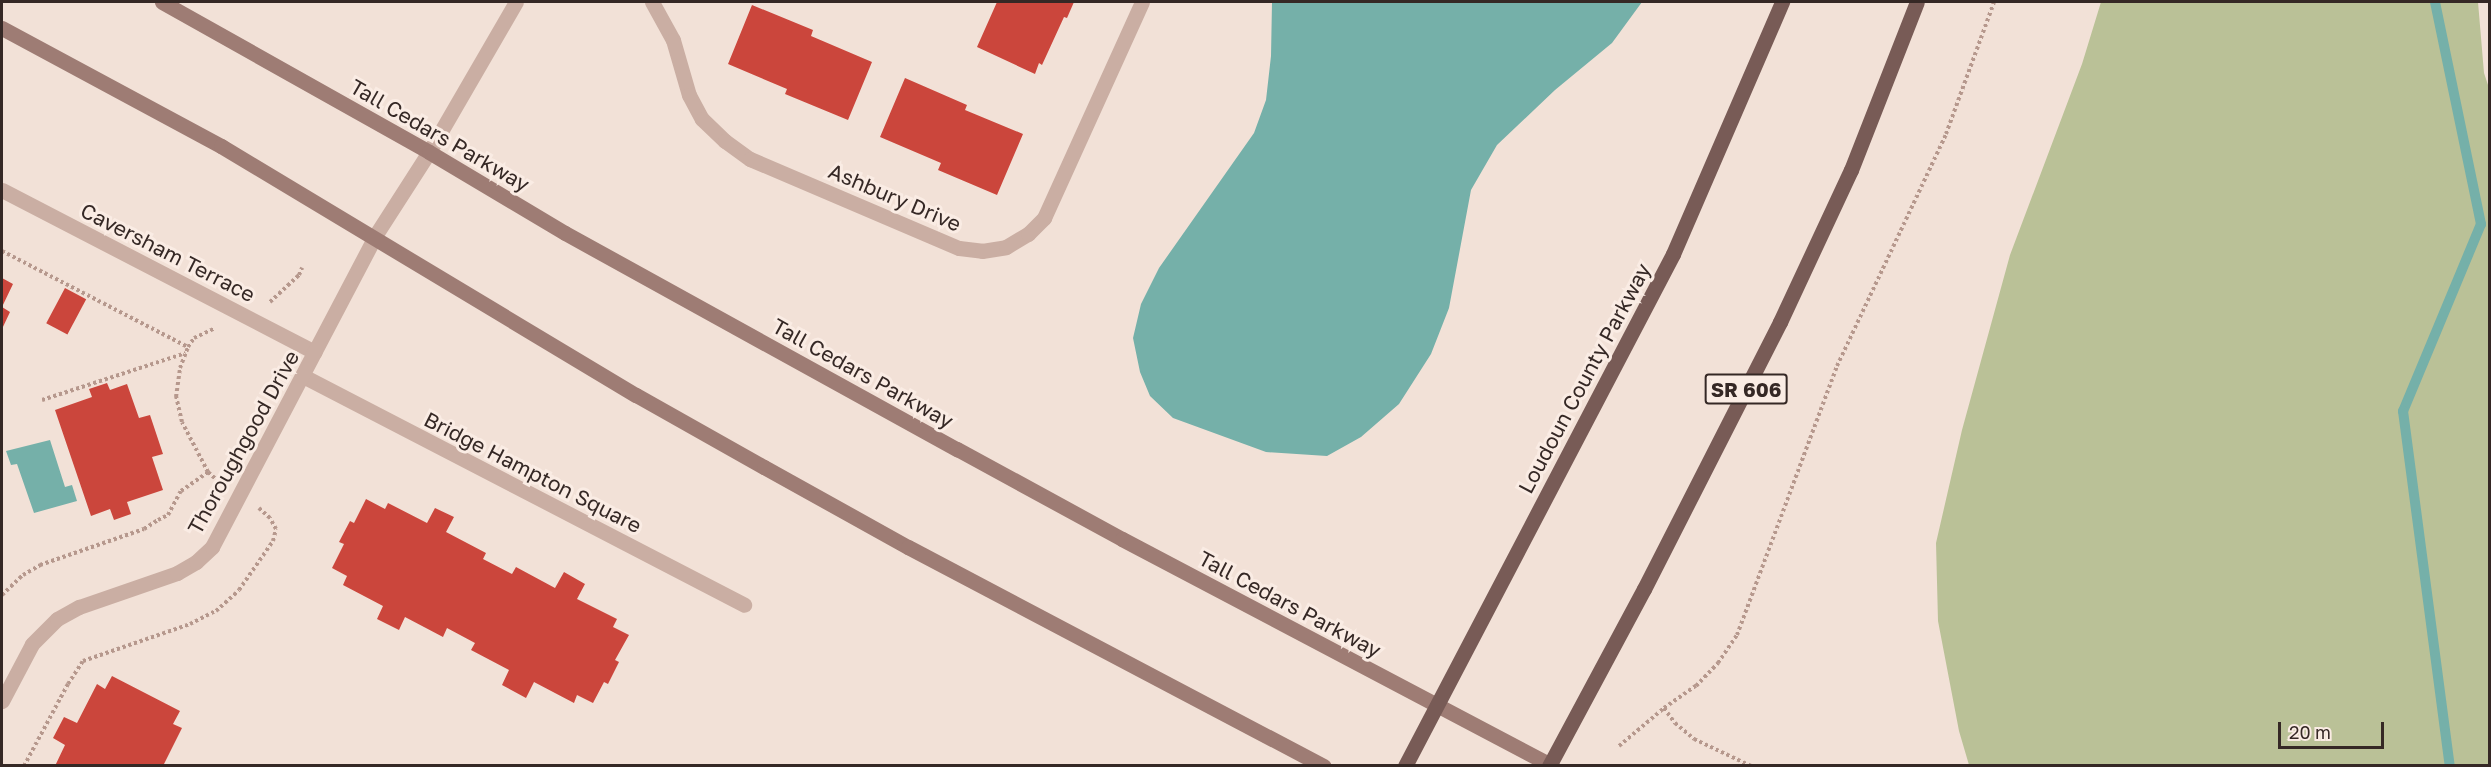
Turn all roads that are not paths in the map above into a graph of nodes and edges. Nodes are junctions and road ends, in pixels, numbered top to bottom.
1 (162, 2) edge
2 (516, 2) edge
3 (652, 2) edge
4 (1142, 2) edge
5 (1782, 2) edge
6 (1917, 2) edge
7 (2, 28) edge
8 (429, 152) junction
9 (2, 190) edge
10 (375, 236) junction
11 (315, 352) junction
12 (303, 376) junction
13 (744, 605) dead end
14 (2, 701) edge
15 (1436, 705) junction
16 (1324, 765) edge
17 (1405, 765) edge
18 (1550, 765) edge

1 - 8 main road, Tall Cedars Parkway
2 - 8 street, Thoroughgood Drive
3 - 4 street, Ashbury Drive
5 - 15 main road, Loudoun County Parkway
6 - 18 main road, SR 606
7 - 10 main road
8 - 10 street, Thoroughgood Drive
8 - 15 main road, Tall Cedars Parkway
9 - 11 street, Caversham Terrace
10 - 11 street, Thoroughgood Drive
10 - 16 main road
11 - 12 street, Thoroughgood Drive
12 - 13 street, Bridge Hampton Square
12 - 14 street, Thoroughgood Drive
15 - 17 main road, Loudoun County Parkway
15 - 18 main road, Tall Cedars Parkway

